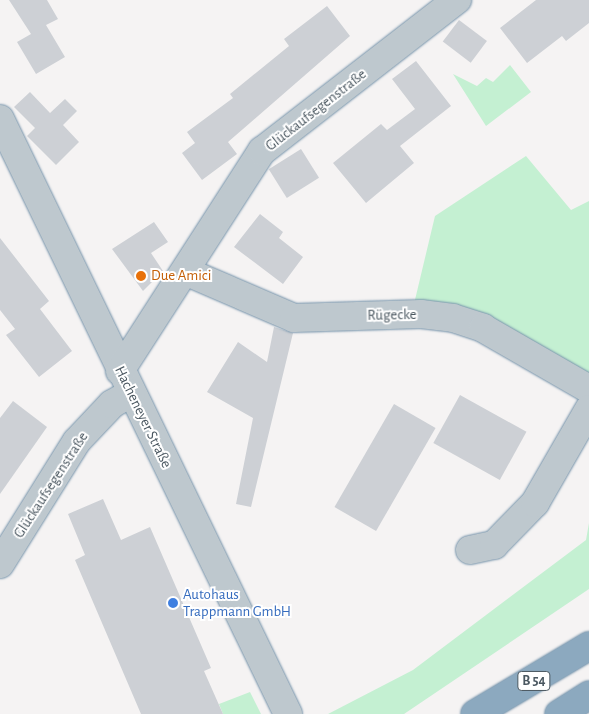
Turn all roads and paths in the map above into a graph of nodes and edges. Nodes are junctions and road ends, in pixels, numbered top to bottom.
1 (457, 0) edge
2 (0, 119) edge
3 (186, 272) junction
4 (125, 382) junction
5 (589, 389) edge
6 (589, 409) edge
7 (470, 550) dead end
8 (0, 564) edge
9 (589, 646) edge
10 (288, 714) edge
11 (475, 714) edge

1 - 3 street, Glückaufsegenstraße
2 - 4 street, Hacheneyer Straße
3 - 4 street, Glückaufsegenstraße
3 - 5 street, Rügecke
4 - 8 street, Glückaufsegenstraße
4 - 10 street, Hacheneyer Straße
6 - 7 street
9 - 11 highway, B 54

